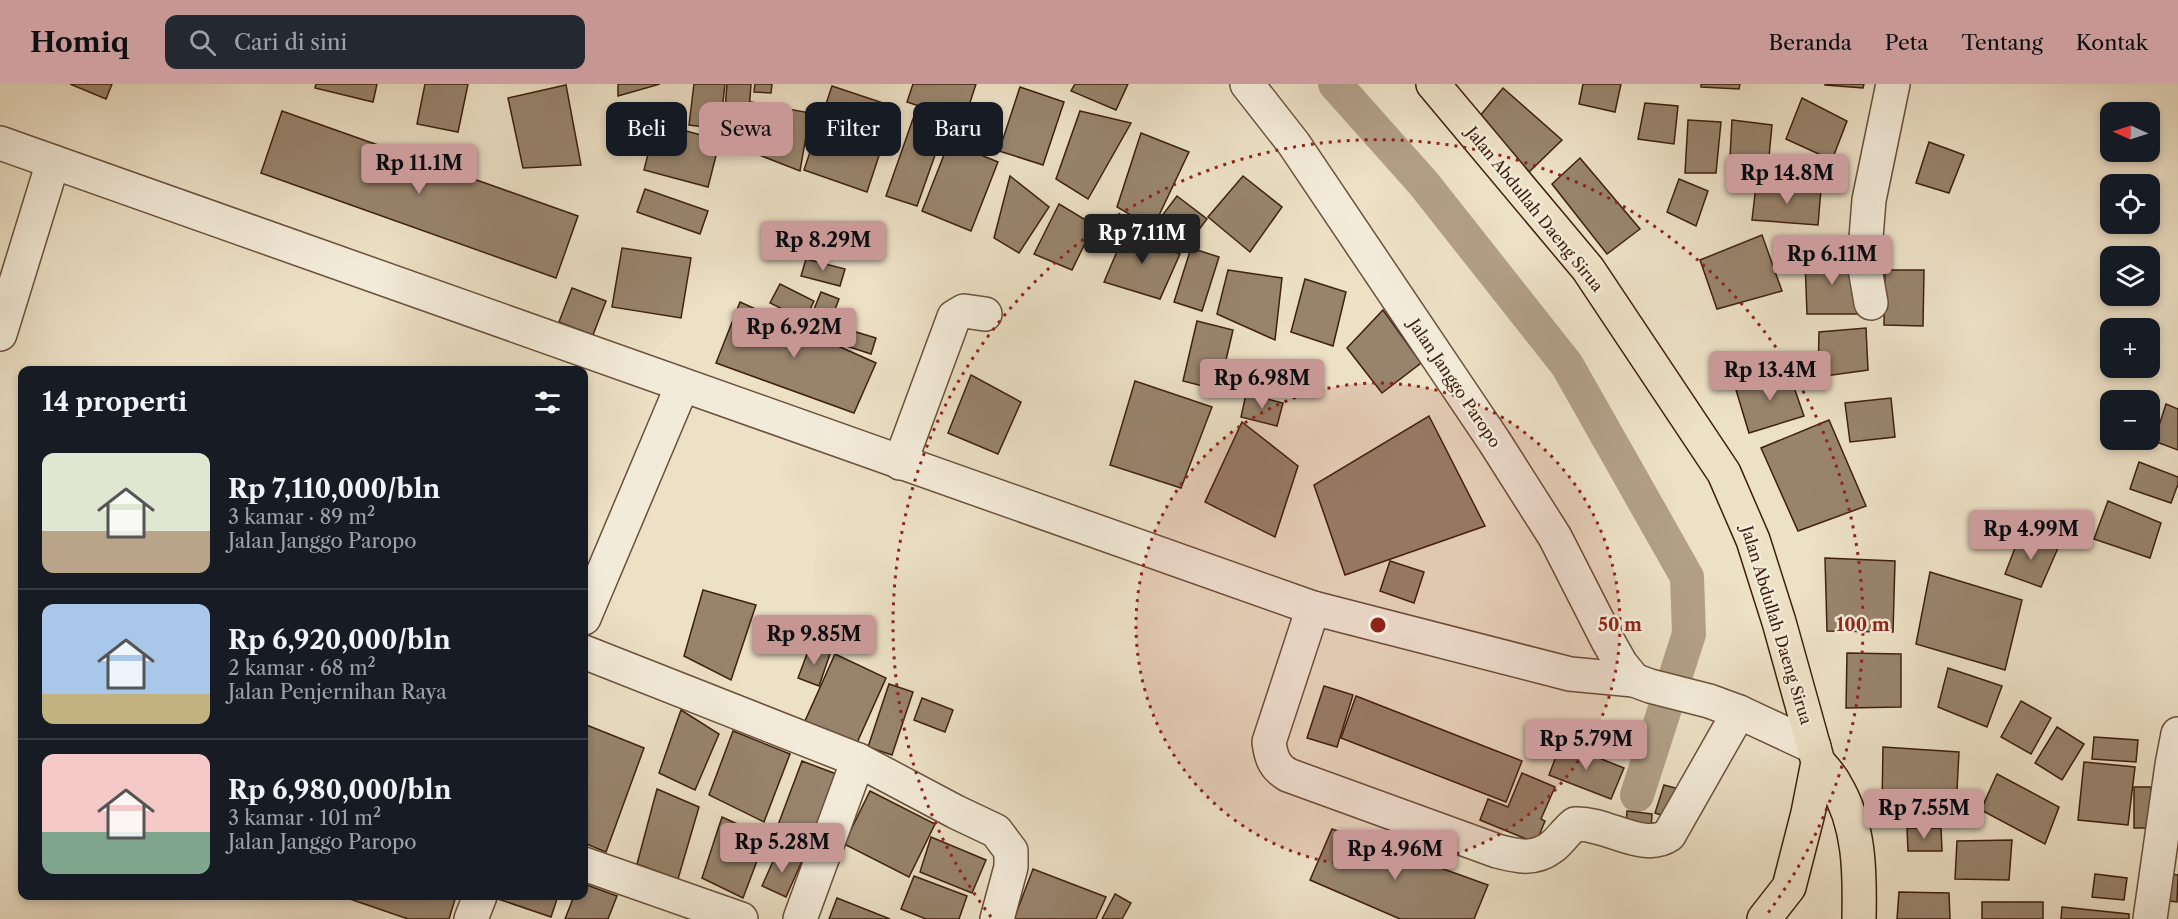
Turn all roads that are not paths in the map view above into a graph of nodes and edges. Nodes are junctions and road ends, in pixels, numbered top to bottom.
1 (1247, 84) edge
2 (1433, 84) edge
3 (1893, 84) edge
4 (0, 142) edge
5 (53, 162) junction
6 (1871, 303) dead end
7 (985, 314) dead end
8 (0, 334) edge
9 (682, 386) junction
10 (900, 463) junction
11 (1313, 608) junction
12 (588, 609) edge
13 (588, 654) edge
14 (1642, 683) junction
15 (1739, 712) junction
16 (2178, 734) edge
17 (1816, 754) junction
18 (858, 760) junction
19 (588, 865) edge
20 (478, 900) edge
21 (471, 919) edge
22 (741, 919) edge
23 (800, 919) edge
24 (997, 919) edge
25 (1764, 919) edge
26 (1860, 919) edge
27 (2150, 919) edge

1 - 14 street, Jalan Janggo Paropo
2 - 17 main road, Jalan Abdullah Daeng Sirua
3 - 6 street
4 - 5 street
5 - 8 street
5 - 9 street
7 - 10 street
9 - 10 street
9 - 12 street
10 - 11 street
11 - 14 street
11 - 15 street
13 - 18 street
14 - 15 street
15 - 17 street
16 - 27 street
17 - 25 main road
17 - 26 main road
18 - 23 street
18 - 24 street
19 - 22 street
20 - 21 street

